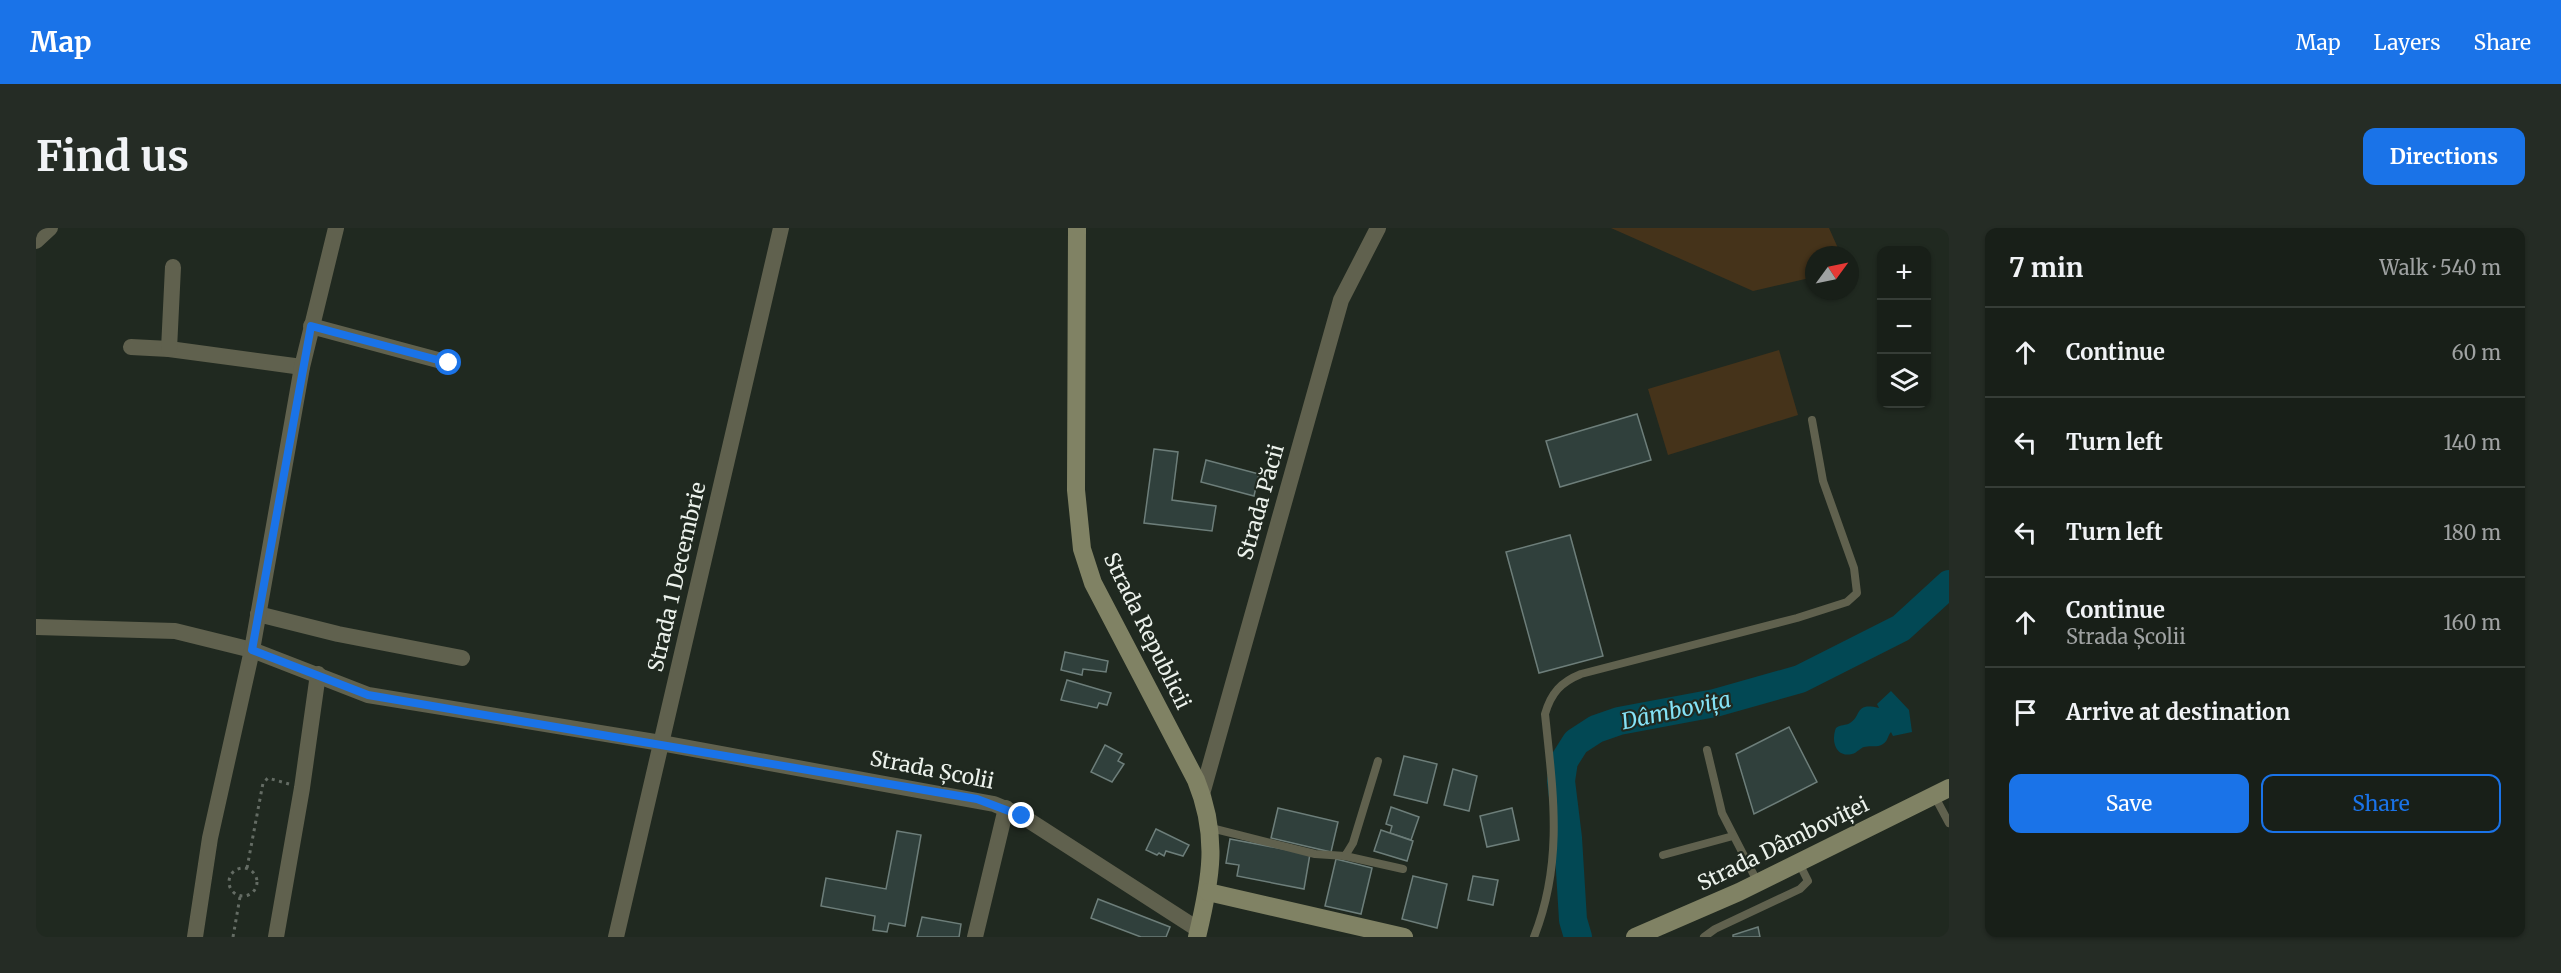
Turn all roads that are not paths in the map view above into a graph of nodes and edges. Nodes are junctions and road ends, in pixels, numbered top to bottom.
1 (50, 228) edge
2 (336, 228) edge
3 (781, 228) edge
4 (1077, 228) edge
5 (1378, 228) edge
6 (36, 241) edge
7 (173, 267) dead end
8 (311, 326) junction
9 (131, 347) dead end
10 (169, 349) junction
11 (449, 363) dead end
12 (302, 367) junction
13 (1812, 420) dead end
14 (258, 614) junction
15 (36, 627) edge
16 (252, 650) junction
17 (462, 658) dead end
18 (318, 674) junction
19 (661, 744) junction
20 (1707, 750) dead end
21 (1378, 762) dead end
22 (1941, 791) edge
23 (1202, 794) junction
24 (1006, 808) junction
25 (1949, 823) edge
26 (1211, 828) junction
27 (1733, 836) junction
28 (1663, 855) dead end
29 (1345, 856) junction
30 (1799, 863) junction
31 (1403, 869) dead end
32 (1758, 883) junction
33 (1208, 892) junction
34 (1198, 933) edge
35 (195, 937) edge
36 (276, 937) edge
37 (616, 937) edge
38 (975, 937) edge
39 (1404, 937) edge
40 (1534, 937) edge
41 (1635, 937) edge
42 (1704, 937) edge

1 - 6 street
2 - 8 street
3 - 19 street, Strada 1 Decembrie
4 - 23 main road, Strada Republicii
5 - 23 street, Strada Păcii
7 - 10 street
8 - 11 street
8 - 12 street
9 - 10 street
10 - 12 street
12 - 14 street
13 - 40 lane
14 - 16 street
14 - 17 street
15 - 16 street, Strada Școlii
16 - 18 street, Strada Școlii
16 - 35 street
18 - 19 street, Strada Școlii
18 - 36 street
19 - 24 street, Strada Școlii
19 - 37 street, Strada 1 Decembrie
20 - 27 lane
21 - 29 lane
22 - 25 lane
22 - 30 main road, Strada Dâmboviței
23 - 26 main road, Strada Republicii
24 - 34 street, Strada Școlii
24 - 38 street
26 - 29 lane
26 - 33 main road, Strada Republicii
27 - 28 lane
27 - 32 lane
29 - 31 lane
30 - 32 main road, Strada Dâmboviței
30 - 42 lane
32 - 41 main road, Strada Dâmboviței
33 - 34 main road, Strada Republicii
33 - 39 main road

